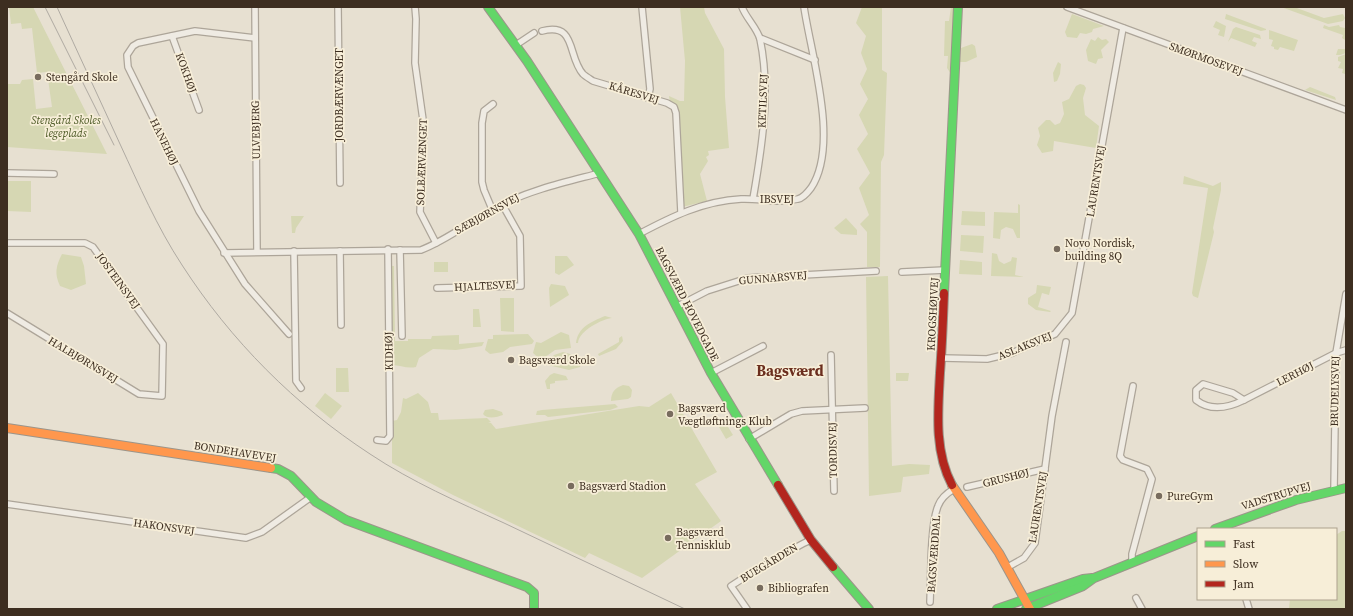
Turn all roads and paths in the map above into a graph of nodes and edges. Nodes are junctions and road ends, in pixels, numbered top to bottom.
1 (255, 7) edge
2 (338, 7) edge
3 (415, 7) edge
4 (488, 7) edge
5 (642, 7) edge
6 (742, 7) edge
7 (804, 7) edge
8 (958, 7) edge
9 (1067, 7) edge
10 (1123, 28) junction
11 (542, 31) dead end
12 (534, 33) dead end
13 (172, 36) junction
14 (255, 38) junction
15 (760, 38) junction
16 (516, 45) junction
17 (814, 60) junction
18 (648, 98) junction
19 (493, 104) dead end
20 (199, 110) dead end
21 (1346, 110) edge
22 (7, 173) edge
23 (600, 173) junction
24 (54, 174) dead end
25 (340, 183) dead end
26 (753, 199) junction
27 (502, 204) junction
28 (492, 209) junction
29 (681, 212) junction
30 (638, 234) junction
31 (7, 243) edge
32 (436, 243) junction
33 (340, 250) junction
34 (388, 250) junction
35 (400, 250) junction
36 (257, 252) junction
37 (294, 252) junction
38 (224, 253) junction
39 (946, 270) junction
40 (876, 271) dead end
41 (902, 272) dead end
42 (437, 288) dead end
43 (1346, 294) edge
44 (676, 307) junction
45 (7, 313) edge
46 (341, 325) dead end
47 (1059, 330) joint
48 (289, 334) dead end
49 (402, 336) dead end
50 (1066, 342) dead end
51 (763, 346) dead end
52 (1346, 350) edge
53 (1336, 353) junction
54 (831, 355) dead end
55 (942, 358) junction
56 (711, 373) junction
57 (1133, 386) dead end
58 (301, 388) dead end
59 (162, 396) joint
60 (1244, 400) junction
61 (865, 408) dead end
62 (833, 409) junction
63 (7, 428) edge
64 (749, 439) junction
65 (377, 440) dead end
66 (1045, 469) junction
67 (967, 487) dead end
68 (1346, 488) edge
69 (954, 489) junction
70 (1334, 490) junction
71 (834, 491) dead end
72 (311, 497) junction
73 (7, 504) edge
74 (1217, 528) edge
75 (1197, 536) edge
76 (811, 540) junction
77 (1132, 563) junction
78 (1008, 567) junction
79 (1094, 578) junction
80 (1025, 598) junction
81 (1136, 598) dead end
82 (930, 602) dead end
83 (534, 609) edge
84 (747, 609) edge
85 (869, 609) edge
86 (997, 609) edge
87 (1028, 609) edge
88 (1142, 609) edge

1 - 14 street, ULVEBJERG
2 - 25 street, JORDBÆRVÆNGET
3 - 32 street, SOLBÆRVÆNGET
4 - 16 street, BAGSVÆRD HOVEDGADE
5 - 18 street
6 - 15 street, KETILSVEJ
7 - 17 street, IBSVEJ
8 - 39 street, KROGSHØJVEJ
9 - 10 street, SMØRMOSEVEJ
10 - 21 street, SMØRMOSEVEJ
10 - 47 street, LAURENTSVEJ
11 - 18 street, KÅRESVEJ
12 - 16 street
13 - 14 street, HANEHØJ
13 - 20 street, KOKHØJ
13 - 38 street, HANEHØJ
14 - 36 street, ULVEBJERG
15 - 17 street
15 - 26 street, KETILSVEJ
16 - 23 street, BAGSVÆRD HOVEDGADE
17 - 26 street, IBSVEJ
18 - 29 street, KÅRESVEJ
19 - 28 street
22 - 24 street
23 - 27 street, SÆBJØRNSVEJ
23 - 30 street, BAGSVÆRD HOVEDGADE
26 - 29 street, IBSVEJ
27 - 28 street, SÆBJØRNSVEJ
27 - 42 street, HJALTESVEJ
28 - 32 street, SÆBJØRNSVEJ
29 - 30 street, IBSVEJ
30 - 44 street, BAGSVÆRD HOVEDGADE
31 - 59 street, JOSTEINSVEJ
32 - 35 street, SÆBJØRNSVEJ
33 - 34 street, SÆBJØRNSVEJ
33 - 37 street, SÆBJØRNSVEJ
33 - 46 street
34 - 35 street, SÆBJØRNSVEJ
34 - 65 street, KIDHØJ
35 - 49 street
36 - 37 street, SÆBJØRNSVEJ
36 - 38 street, SÆBJØRNSVEJ
37 - 58 street
38 - 48 street, HANEHØJ
39 - 41 street
39 - 55 street, KROGSHØJVEJ
40 - 44 street, GUNNARSVEJ
43 - 53 street, BRUDELYSVEJ
44 - 56 street, BAGSVÆRD HOVEDGADE
45 - 59 street, HALBJØRNSVEJ
47 - 55 street, ASLAKSVEJ
50 - 66 street, LAURENTSVEJ
51 - 56 street
52 - 53 street, LERHØJ
53 - 60 street, LERHØJ
53 - 70 street, BRUDELYSVEJ
54 - 62 street, TORDISVEJ
55 - 69 street, KROGSHØJVEJ
56 - 64 street, BAGSVÆRD HOVEDGADE
57 - 77 street
60 - 60 street, LERHØJ
61 - 62 street, TORDISVEJ
62 - 64 street, TORDISVEJ
62 - 71 street, TORDISVEJ
63 - 72 street, BONDEHAVEVEJ
64 - 76 street, BAGSVÆRD HOVEDGADE
66 - 67 street, GRUSHØJ
66 - 78 street, LAURENTSVEJ
68 - 70 street, VADSTRUPVEJ
69 - 78 street, KROGSHØJVEJ
69 - 82 street, BAGSVÆRDDAL
70 - 74 street, VADSTRUPVEJ
72 - 73 street, HAKONSVEJ
72 - 83 street, BONDEHAVEVEJ
75 - 77 street
76 - 84 street, BUEGÅRDEN
76 - 85 street, BAGSVÆRD HOVEDGADE
77 - 79 street
78 - 80 street, KROGSHØJVEJ
79 - 80 street
79 - 87 street
80 - 86 street
80 - 87 street
81 - 88 street

